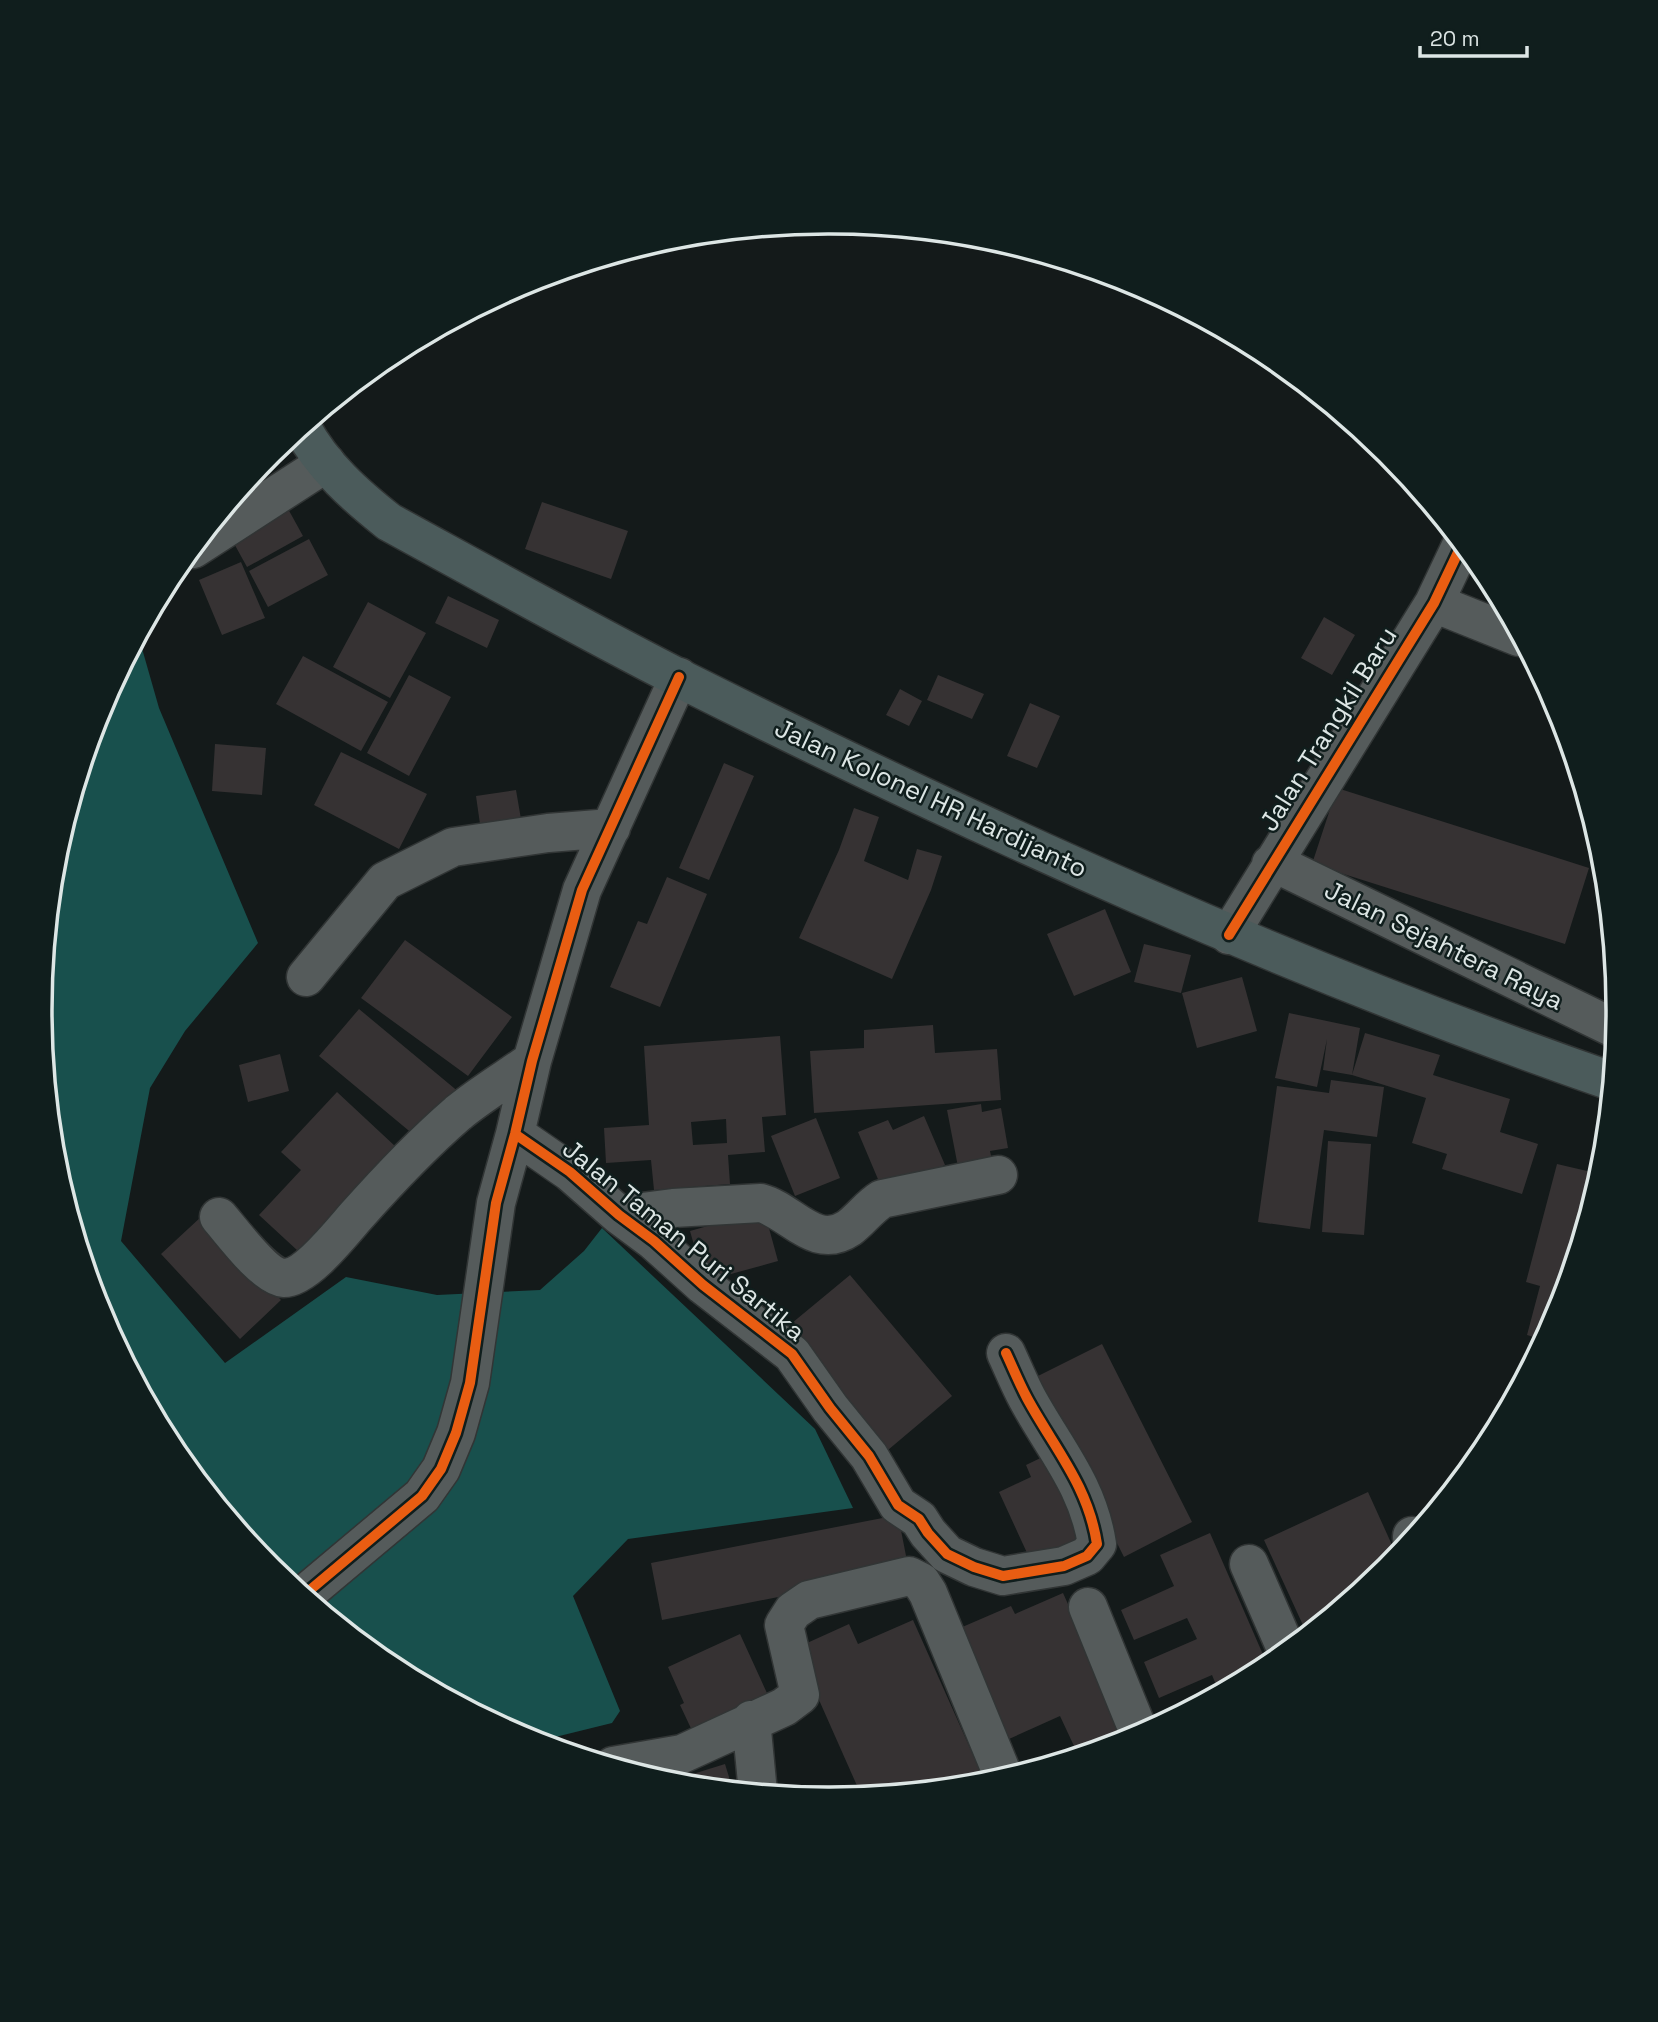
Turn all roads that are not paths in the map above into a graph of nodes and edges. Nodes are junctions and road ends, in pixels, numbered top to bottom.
1 (307, 437) edge
2 (326, 463) junction
3 (216, 534) edge
4 (1457, 555) edge
5 (1434, 603) junction
6 (1506, 632) edge
7 (678, 677) junction
8 (611, 828) junction
9 (1271, 864) junction
10 (1229, 935) junction
11 (306, 977) dead end
12 (1605, 1024) edge
13 (533, 1061) junction
14 (1602, 1078) edge
15 (515, 1134) junction
16 (999, 1175) dead end
17 (619, 1215) junction
18 (219, 1217) dead end
19 (1006, 1353) dead end
20 (1249, 1564) dead end
21 (311, 1589) edge
22 (1088, 1607) dead end
23 (1283, 1641) edge
24 (751, 1720) junction
25 (1135, 1724) edge
26 (634, 1762) edge
27 (1000, 1768) edge
28 (757, 1784) edge

1 - 2 main road, Jalan Kolonel HR Hardijanto
2 - 3 street
2 - 7 main road, Jalan Kolonel HR Hardijanto
4 - 5 street, Jalan Trangkil Baru
5 - 6 street
5 - 9 street, Jalan Trangkil Baru
7 - 8 street
7 - 10 main road, Jalan Kolonel HR Hardijanto
8 - 11 street
8 - 13 street
9 - 10 street, Jalan Trangkil Baru
9 - 12 street, Jalan Sejahtera Raya
10 - 14 main road, Jalan Kolonel HR Hardijanto
13 - 15 street
13 - 18 street
15 - 17 street, Jalan Taman Puri Sartika
15 - 21 street
16 - 17 street, Jalan Taman Puri Sartika
17 - 19 street, Jalan Taman Puri Sartika
20 - 23 street
22 - 25 street
24 - 26 street
24 - 27 street
24 - 28 street

